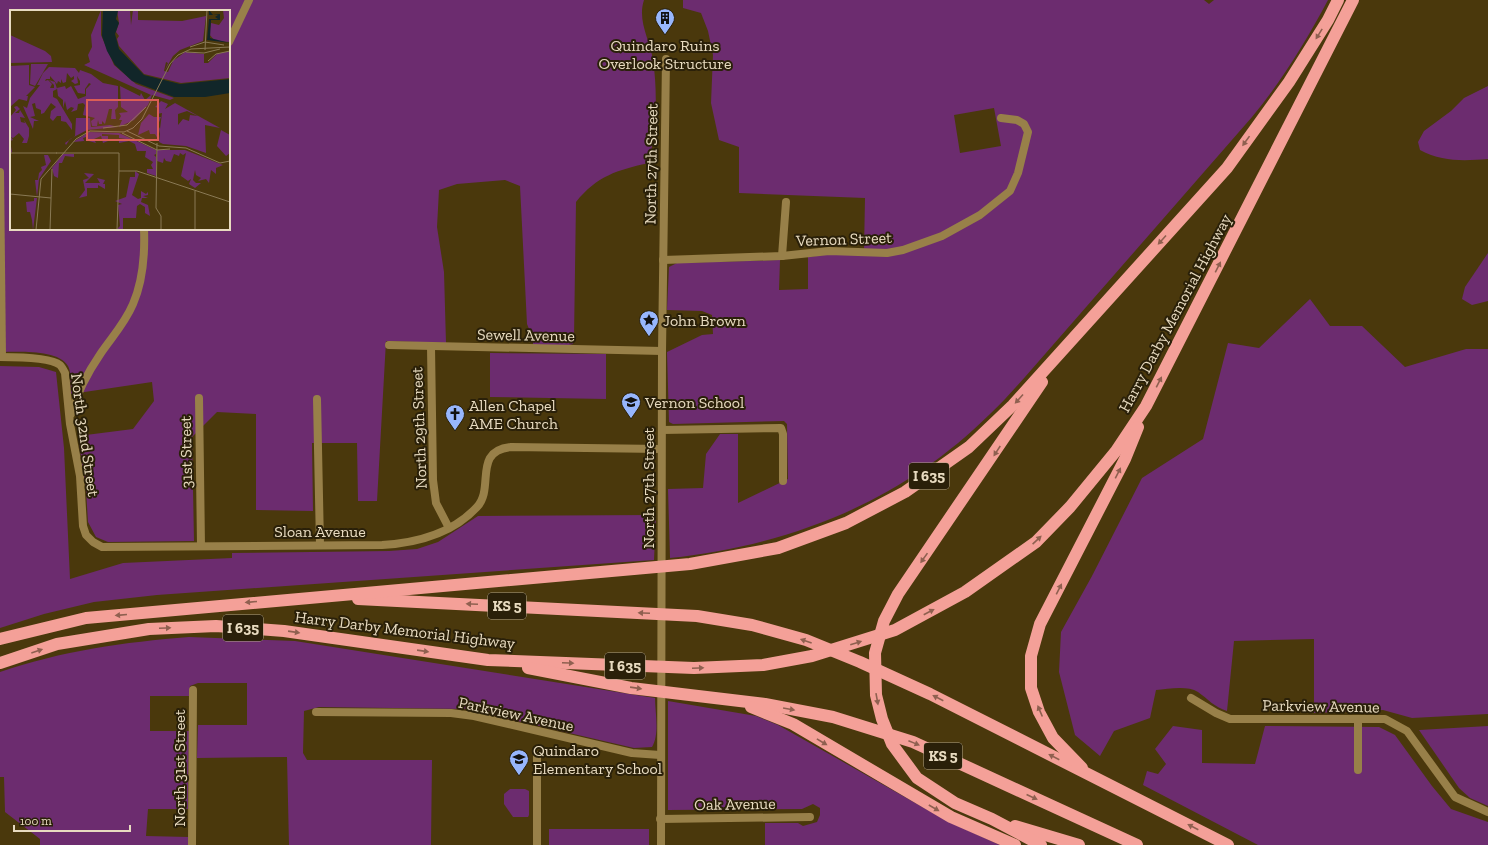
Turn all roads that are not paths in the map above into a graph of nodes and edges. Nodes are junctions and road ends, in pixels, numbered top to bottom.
1 (249, 0) edge
2 (1338, 0) edge
3 (1353, 0) edge
4 (230, 40) edge
5 (666, 59) dead end
6 (1001, 118) dead end
7 (0, 172) edge
8 (786, 202) dead end
9 (144, 230) edge
10 (782, 256) junction
11 (663, 260) junction
12 (389, 346) dead end
13 (431, 347) junction
14 (1065, 348) junction
15 (662, 351) junction
16 (1, 357) edge
17 (199, 398) dead end
18 (317, 399) dead end
19 (1146, 406) junction
20 (70, 419) junction
21 (662, 430) junction
22 (662, 449) junction
23 (783, 482) dead end
24 (449, 528) junction
25 (93, 542) joint
26 (320, 545) junction
27 (201, 546) junction
28 (317, 596) junction
29 (0, 639) edge
30 (488, 660) junction
31 (0, 663) edge
32 (193, 690) dead end
33 (1191, 698) dead end
34 (737, 701) junction
35 (316, 712) dead end
36 (1358, 719) junction
37 (660, 754) junction
38 (537, 755) dead end
39 (1358, 770) dead end
40 (1089, 774) junction
41 (1488, 812) edge
42 (810, 817) dead end
43 (660, 819) junction
44 (992, 820) junction
45 (192, 845) edge
46 (537, 845) edge
47 (661, 845) edge
48 (1015, 845) edge
49 (1041, 845) edge
50 (1079, 845) edge
51 (1138, 845) edge
52 (1228, 845) edge

1 - 4 street
2 -> 14 highway, Harry Darby Memorial Highway / I 635
19 -> 3 highway, Harry Darby Memorial Highway / I 635
5 - 11 street, North 27th Street
6 - 10 street, Vernon Street
7 - 16 street
8 - 10 street
9 - 20 street
10 - 11 street, Vernon Street
11 - 15 street, North 27th Street
12 - 13 street, Sewell Avenue
13 - 15 street, Sewell Avenue
13 - 24 street, North 29th Street
14 -> 28 highway, Harry Darby Memorial Highway / I 635
14 -> 44 highway
15 - 21 street, North 27th Street
16 - 20 street, North 32nd Street
17 - 27 street, 31st Street
18 - 26 street
30 -> 19 highway, Harry Darby Memorial Highway / I 635
40 -> 19 highway
20 - 25 street, North 32nd Street
21 - 22 street, North 27th Street
21 - 23 street
22 - 24 street, Sloan Avenue
22 - 37 street, North 27th Street
24 - 26 street, Sloan Avenue
25 - 27 street, Sloan Avenue
26 - 27 street, Sloan Avenue
28 -> 29 highway, Harry Darby Memorial Highway / I 635
40 -> 28 highway, KS 5
31 -> 30 highway, Harry Darby Memorial Highway / I 635
30 -> 34 highway, KS 5
32 - 45 street, North 31st Street
33 - 36 street, Parkview Avenue
34 -> 48 highway
34 -> 51 highway, KS 5
35 - 37 street, Parkview Avenue
36 - 39 street
36 - 41 street, Parkview Avenue
37 - 43 street, North 27th Street
38 - 46 street
52 -> 40 highway, KS 5
42 - 43 street, Oak Avenue
43 - 47 street, North 27th Street
44 - 49 highway
44 - 50 highway

